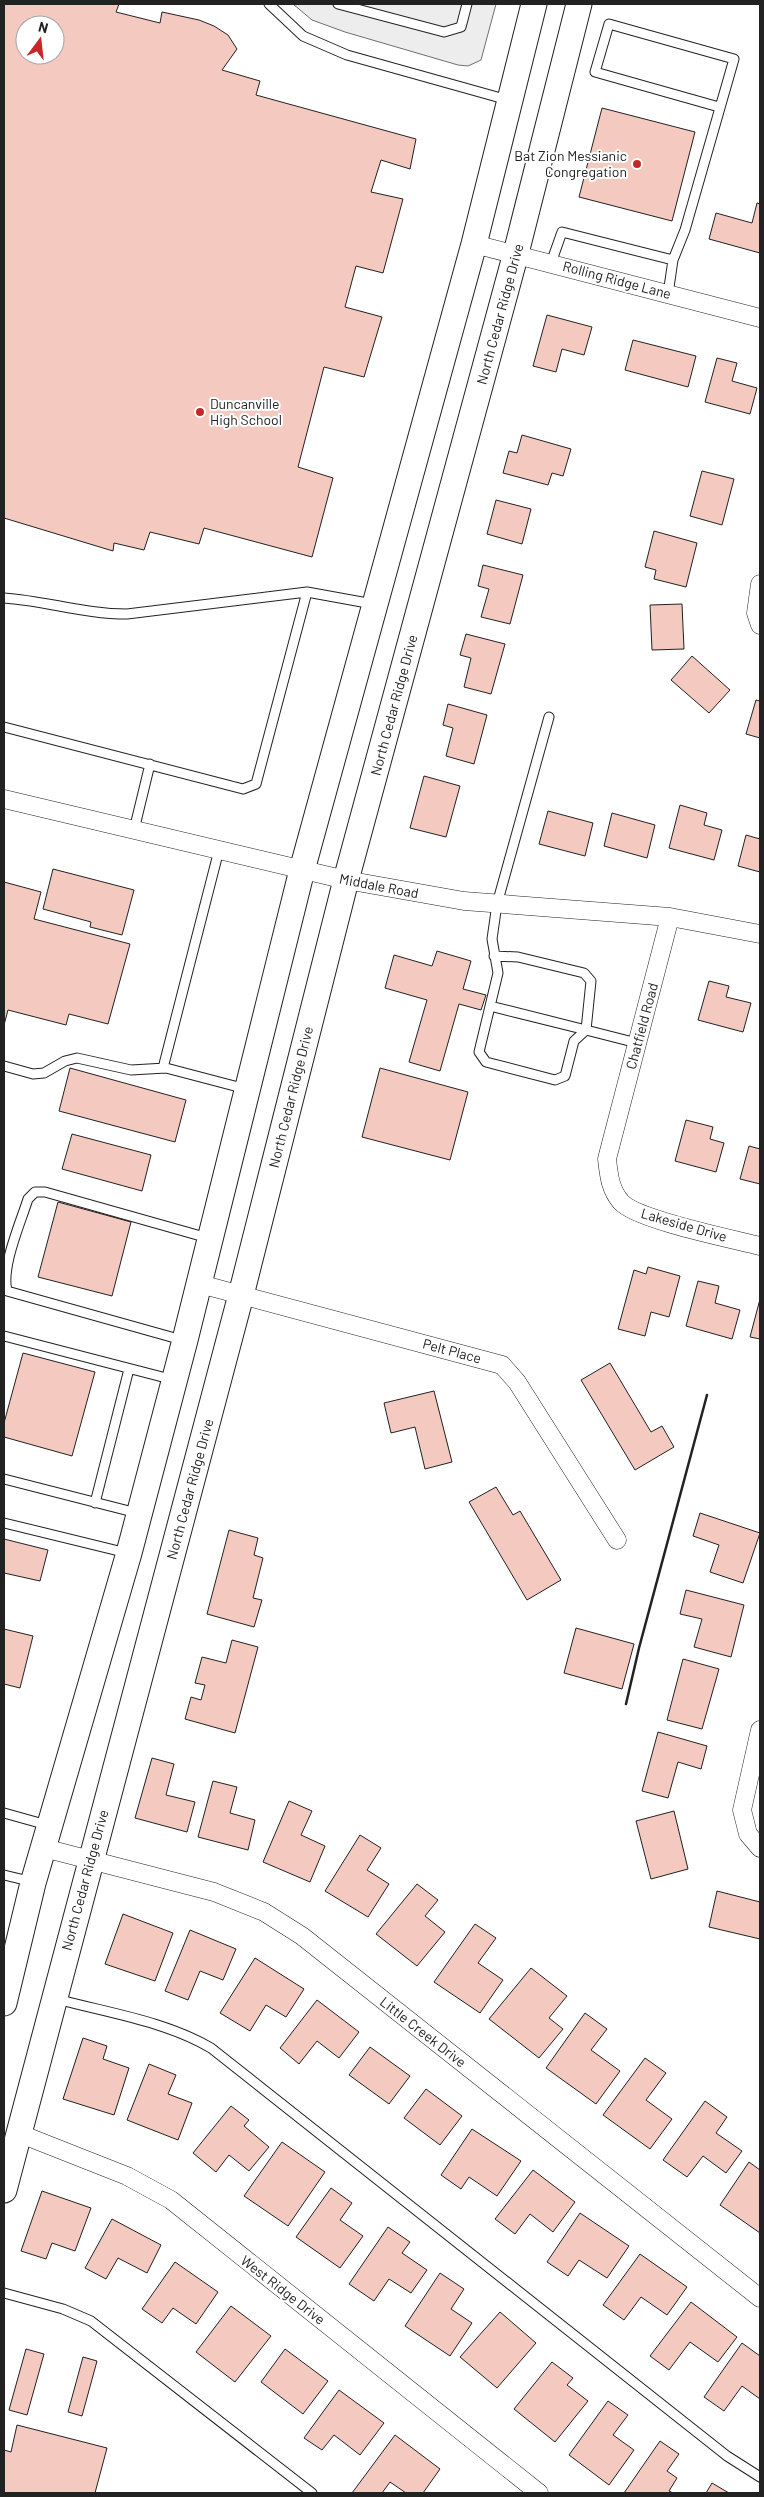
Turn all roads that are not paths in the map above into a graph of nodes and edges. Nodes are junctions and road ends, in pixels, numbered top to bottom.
1 (269, 4) edge
2 (338, 4) edge
3 (467, 4) edge
4 (534, 4) edge
5 (579, 4) edge
6 (510, 101) junction
7 (719, 107) junction
8 (474, 244) junction
9 (516, 253) junction
10 (673, 260) junction
11 (551, 263) junction
12 (668, 294) junction
13 (760, 318) edge
14 (760, 584) edge
15 (307, 592) junction
16 (4, 598) edge
17 (375, 604) junction
18 (760, 625) edge
19 (549, 717) dead end
20 (4, 727) edge
21 (150, 764) junction
22 (4, 799) edge
23 (134, 830) junction
24 (219, 850) junction
25 (302, 870) junction
26 (346, 880) junction
27 (497, 904) junction
28 (670, 917) junction
29 (760, 934) edge
30 (494, 956) junction
31 (490, 1006) junction
32 (586, 1030) junction
33 (637, 1043) junction
34 (4, 1066) edge
35 (163, 1068) junction
36 (248, 1090) junction
37 (613, 1135) joint
38 (211, 1238) junction
39 (760, 1246) edge
40 (200, 1284) junction
41 (242, 1295) junction
42 (4, 1336) edge
43 (185, 1340) junction
44 (129, 1368) junction
45 (174, 1380) junction
46 (4, 1480) edge
47 (95, 1503) junction
48 (139, 1514) junction
49 (4, 1523) edge
50 (617, 1540) dead end
51 (129, 1553) junction
52 (760, 1730) edge
53 (4, 1813) edge
54 (47, 1837) junction
55 (760, 1848) edge
56 (90, 1860) junction
57 (4, 1875) edge
58 (33, 1883) junction
59 (54, 1998) junction
60 (4, 2003) edge
61 (11, 2130) edge
62 (4, 2190) edge
63 (4, 2294) edge
64 (760, 2298) edge
65 (760, 2477) edge
66 (312, 2493) edge
67 (539, 2493) edge

1 - 6 lane
2 - 3 lane
4 - 6 main road
5 - 9 main road, North Cedar Ridge Drive
6 - 8 main road
7 - 7 lane
7 - 10 lane
8 - 9 street, Rolling Ridge Lane
8 - 17 main road
9 - 11 street, Rolling Ridge Lane
9 - 26 main road, North Cedar Ridge Drive
10 - 11 lane
10 - 12 lane
11 - 12 street, Rolling Ridge Lane
12 - 13 street, Rolling Ridge Lane
14 - 18 street
15 - 16 lane
15 - 17 lane
15 - 21 lane
17 - 25 main road
19 - 27 lane
20 - 21 lane
21 - 23 lane
22 - 23 street, Middale Road
23 - 24 street, Middale Road
24 - 25 street, Middale Road
24 - 35 lane
25 - 26 street, Middale Road
25 - 36 main road
26 - 27 street, Middale Road
26 - 41 main road, North Cedar Ridge Drive
27 - 28 street, Middale Road
27 - 30 lane
28 - 29 street, Middale Road
28 - 33 street, Chatfield Road
30 - 31 lane
30 - 32 lane
31 - 32 lane
31 - 32 lane
32 - 33 lane
33 - 37 street, Chatfield Road
34 - 35 lane
35 - 36 lane
36 - 38 main road
37 - 39 street, Lakeside Drive
38 - 40 main road
38 - 43 lane
40 - 41 street, Pelt Place
40 - 43 main road
41 - 50 street, Pelt Place
41 - 56 main road, North Cedar Ridge Drive
42 - 44 lane
43 - 45 main road
44 - 45 lane
44 - 47 lane
45 - 48 main road
46 - 47 lane
47 - 48 lane
48 - 51 main road
49 - 51 lane
51 - 54 main road
52 - 55 street
53 - 54 lane
54 - 56 street, Little Creek Drive
54 - 58 main road
56 - 59 main road, North Cedar Ridge Drive
56 - 64 street, Little Creek Drive
57 - 58 lane
58 - 60 main road
59 - 61 main road, North Cedar Ridge Drive
59 - 65 lane
61 - 62 main road, North Cedar Ridge Drive
61 - 67 street, West Ridge Drive
63 - 66 lane

